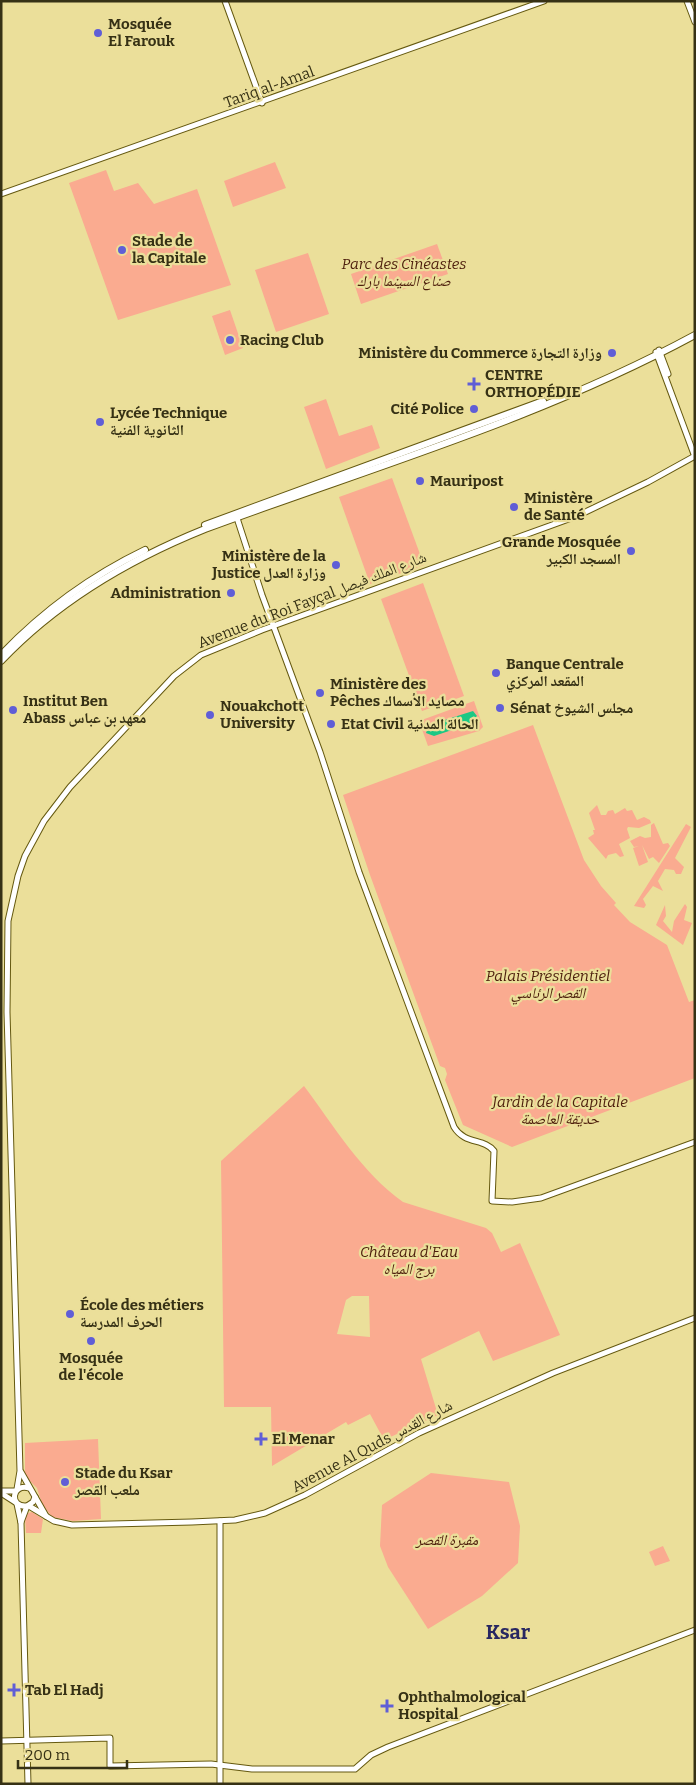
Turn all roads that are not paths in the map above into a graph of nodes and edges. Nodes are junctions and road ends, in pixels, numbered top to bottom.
1 (224, 1) edge
2 (544, 1) edge
3 (687, 1) edge
4 (695, 22) edge
5 (262, 103) junction
6 (1, 194) edge
7 (695, 333) edge
8 (658, 352) junction
9 (695, 448) edge
10 (695, 456) edge
11 (236, 515) junction
12 (275, 626) junction
13 (1, 655) edge
14 (1, 662) edge
15 (695, 1142) edge
16 (695, 1318) edge
17 (20, 1471) junction
18 (30, 1488) junction
19 (16, 1490) junction
20 (1, 1492) edge
21 (35, 1497) junction
22 (16, 1503) junction
23 (28, 1506) junction
24 (47, 1516) junction
25 (220, 1521) junction
26 (21, 1523) junction
27 (695, 1630) edge
28 (1, 1741) edge
29 (28, 1741) junction
30 (220, 1766) junction
31 (28, 1784) edge
32 (220, 1784) edge

1 - 5 street
2 - 5 street, Tariq al-Amal
3 - 4 street
5 - 6 street, Tariq al-Amal
7 - 8 highway
8 - 9 street
8 - 10 street
8 - 11 highway
10 - 12 street, Avenue du Roi Fayçal شارع الملك فيصل
11 - 12 street
11 - 13 highway
11 - 14 highway
12 - 15 street
12 - 17 street, Avenue du Roi Fayçal شارع الملك فيصل
16 - 25 street, Avenue Al Quds شارع القدس
17 - 18 street
17 - 19 street, Avenue du Roi Fayçal شارع الملك فيصل
18 - 19 street
18 - 21 street
19 - 20 street
19 - 22 street
20 - 22 street
21 - 23 street
21 - 24 street
22 - 23 street
22 - 26 street
23 - 24 street, Avenue Al Quds شارع القدس
23 - 26 street
24 - 25 street, Avenue Al Quds شارع القدس
25 - 30 street
26 - 29 street
27 - 30 street
28 - 29 street
29 - 30 street
29 - 31 street
30 - 32 street

